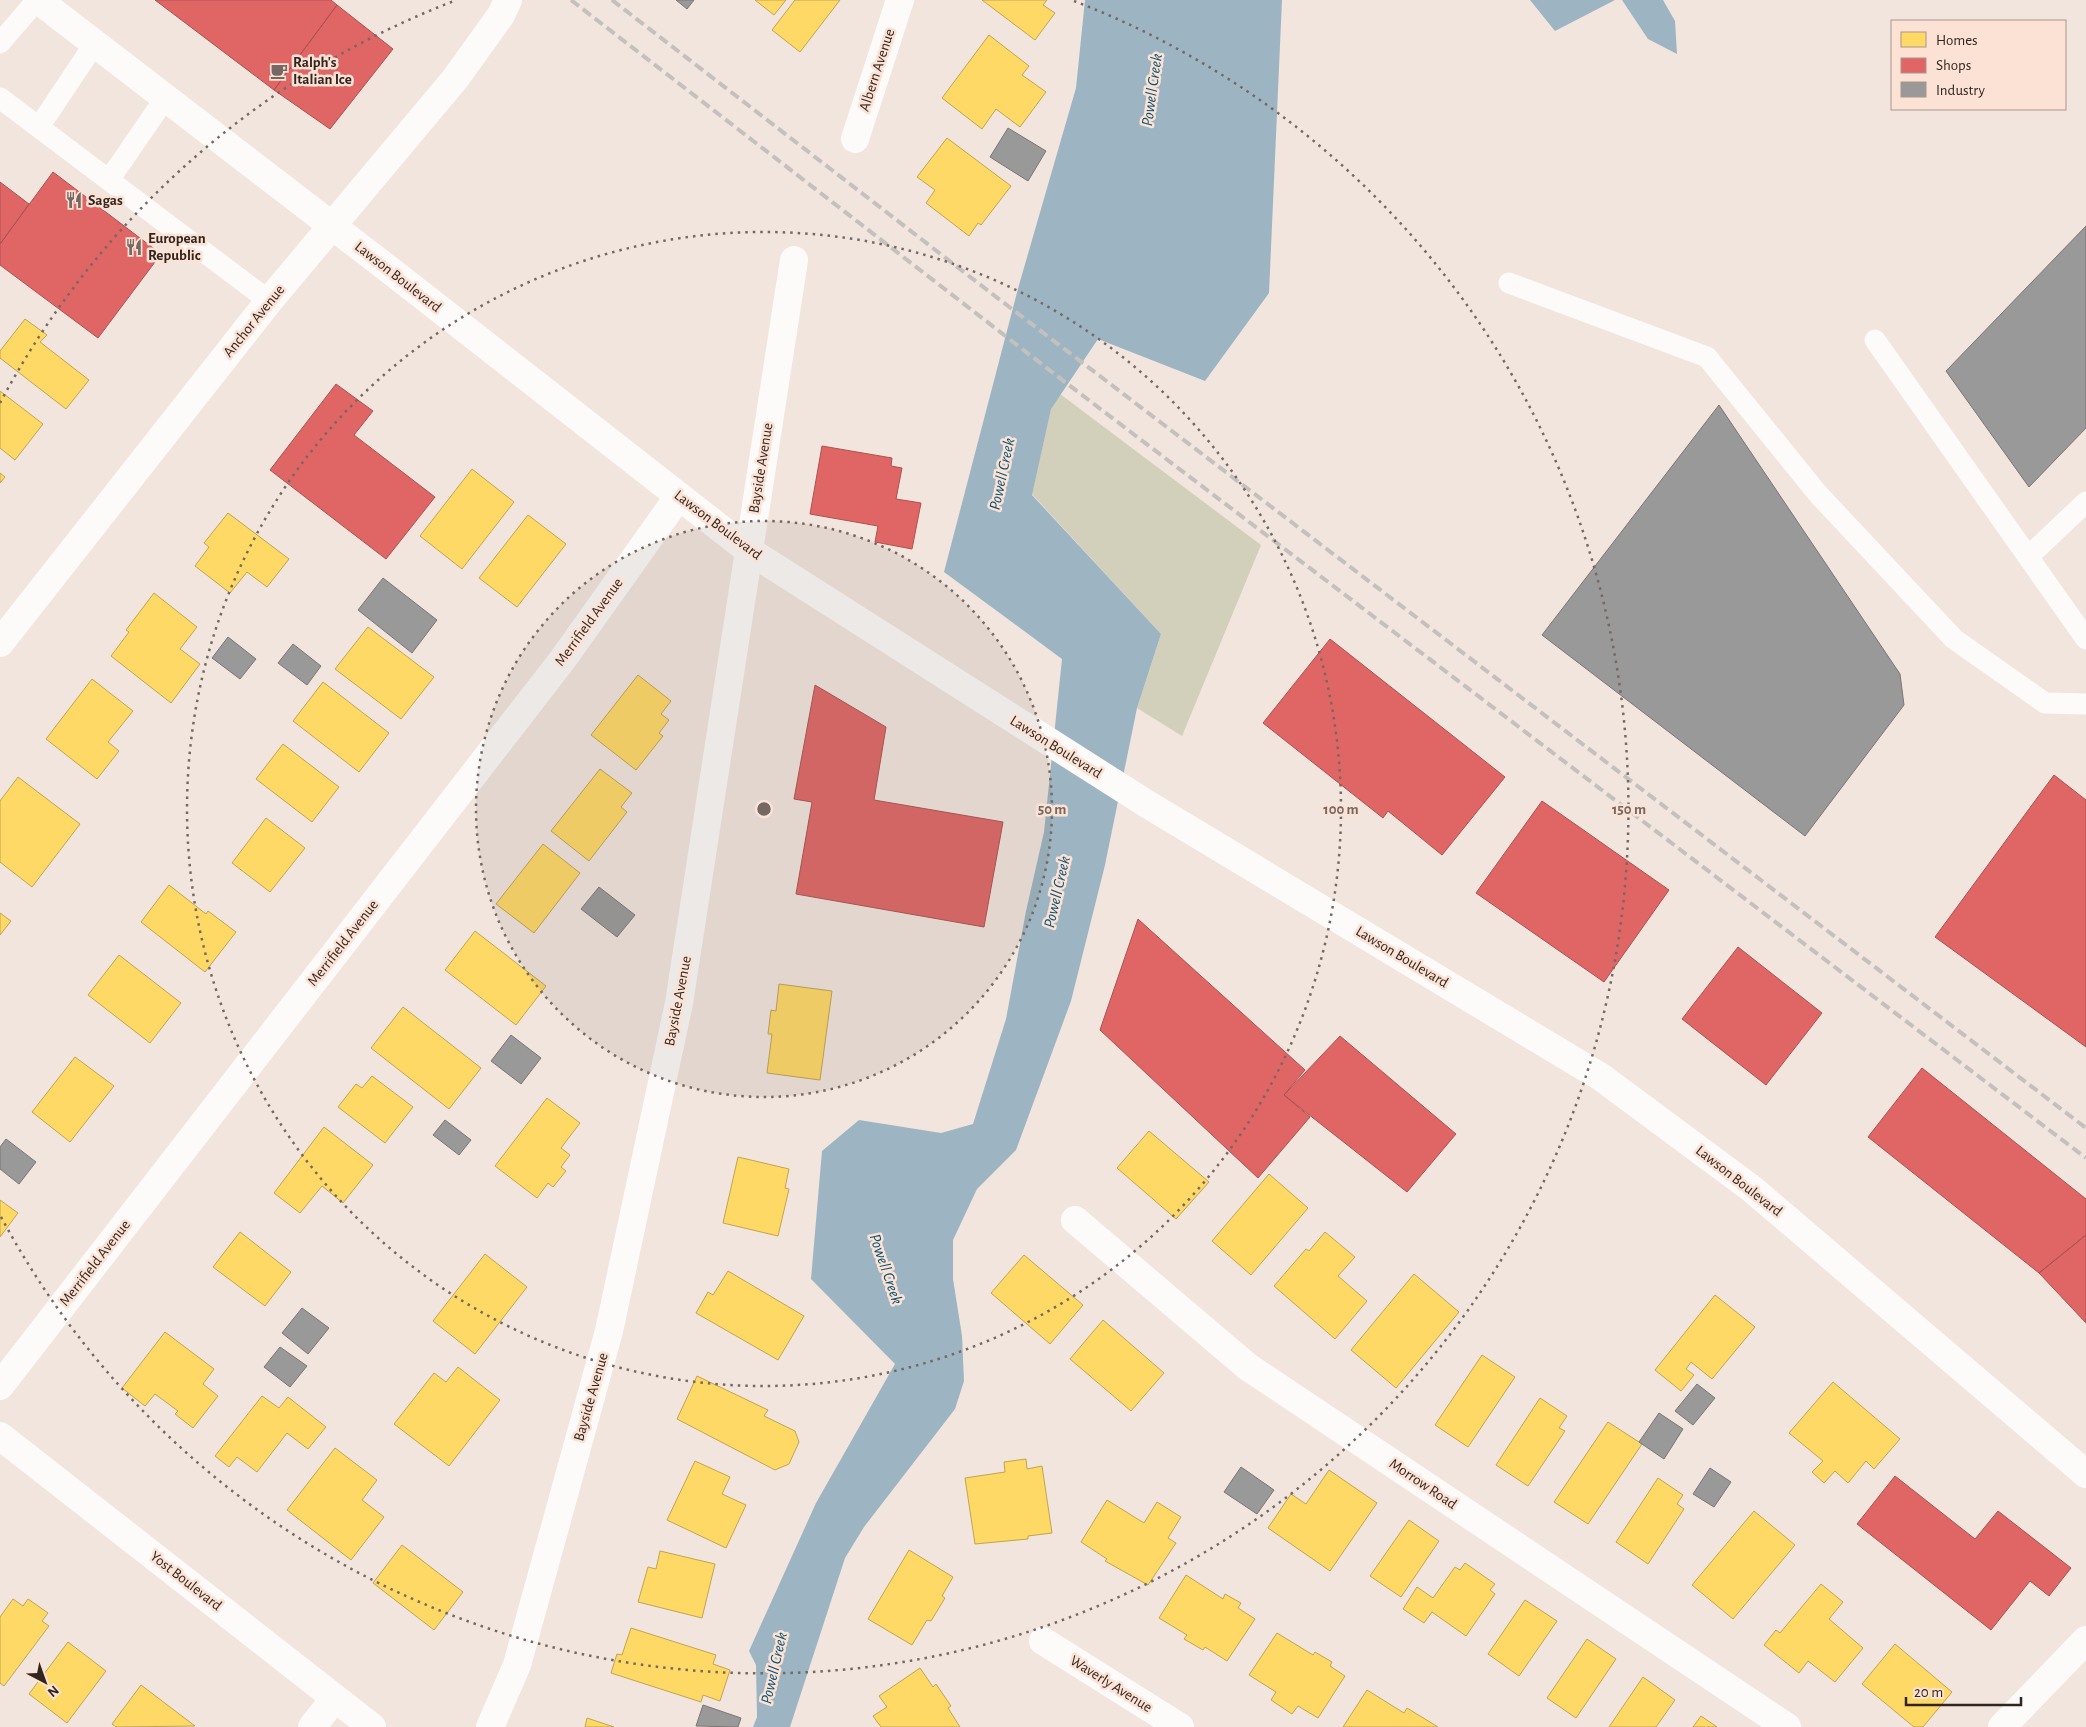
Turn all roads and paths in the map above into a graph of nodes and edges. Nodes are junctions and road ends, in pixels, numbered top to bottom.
1 (37, 0) edge
2 (508, 0) edge
3 (900, 0) edge
4 (0, 43) edge
5 (95, 43) junction
6 (0, 98) edge
7 (166, 98) junction
8 (39, 127) junction
9 (855, 139) dead end
10 (109, 180) junction
11 (332, 226) junction
12 (794, 260) dead end
13 (1509, 283) dead end
14 (269, 301) junction
15 (1875, 340) dead end
16 (679, 496) junction
17 (2086, 502) edge
18 (748, 550) junction
19 (2028, 557) junction
20 (2086, 639) edge
21 (0, 643) edge
22 (2086, 704) edge
23 (1075, 1220) dead end
24 (0, 1386) edge
25 (0, 1436) edge
26 (2086, 1474) edge
27 (2086, 1640) edge
28 (1043, 1641) dead end
29 (335, 1698) junction
30 (312, 1727) edge
31 (372, 1727) edge
32 (490, 1727) edge
33 (1180, 1727) edge
34 (1787, 1727) edge
35 (2002, 1727) edge

1 - 4 lane
1 - 5 street, Lawson Boulevard
2 - 11 street, Anchor Avenue
3 - 9 street, Albern Avenue
5 - 7 street, Lawson Boulevard
5 - 8 lane
6 - 8 lane
7 - 10 lane
7 - 11 street, Lawson Boulevard
8 - 10 lane
10 - 14 lane
11 - 14 street, Anchor Avenue
11 - 16 street, Lawson Boulevard
12 - 18 street, Bayside Avenue
13 - 22 lane
14 - 21 street, Anchor Avenue
15 - 19 lane
16 - 18 street, Lawson Boulevard
16 - 24 street, Merrifield Avenue
17 - 19 lane
18 - 26 street, Lawson Boulevard
18 - 32 street, Bayside Avenue
19 - 20 lane
23 - 34 street, Morrow Road
25 - 29 street, Yost Boulevard
27 - 35 street
28 - 33 street, Waverly Avenue
29 - 30 street
29 - 31 street, Yost Boulevard

